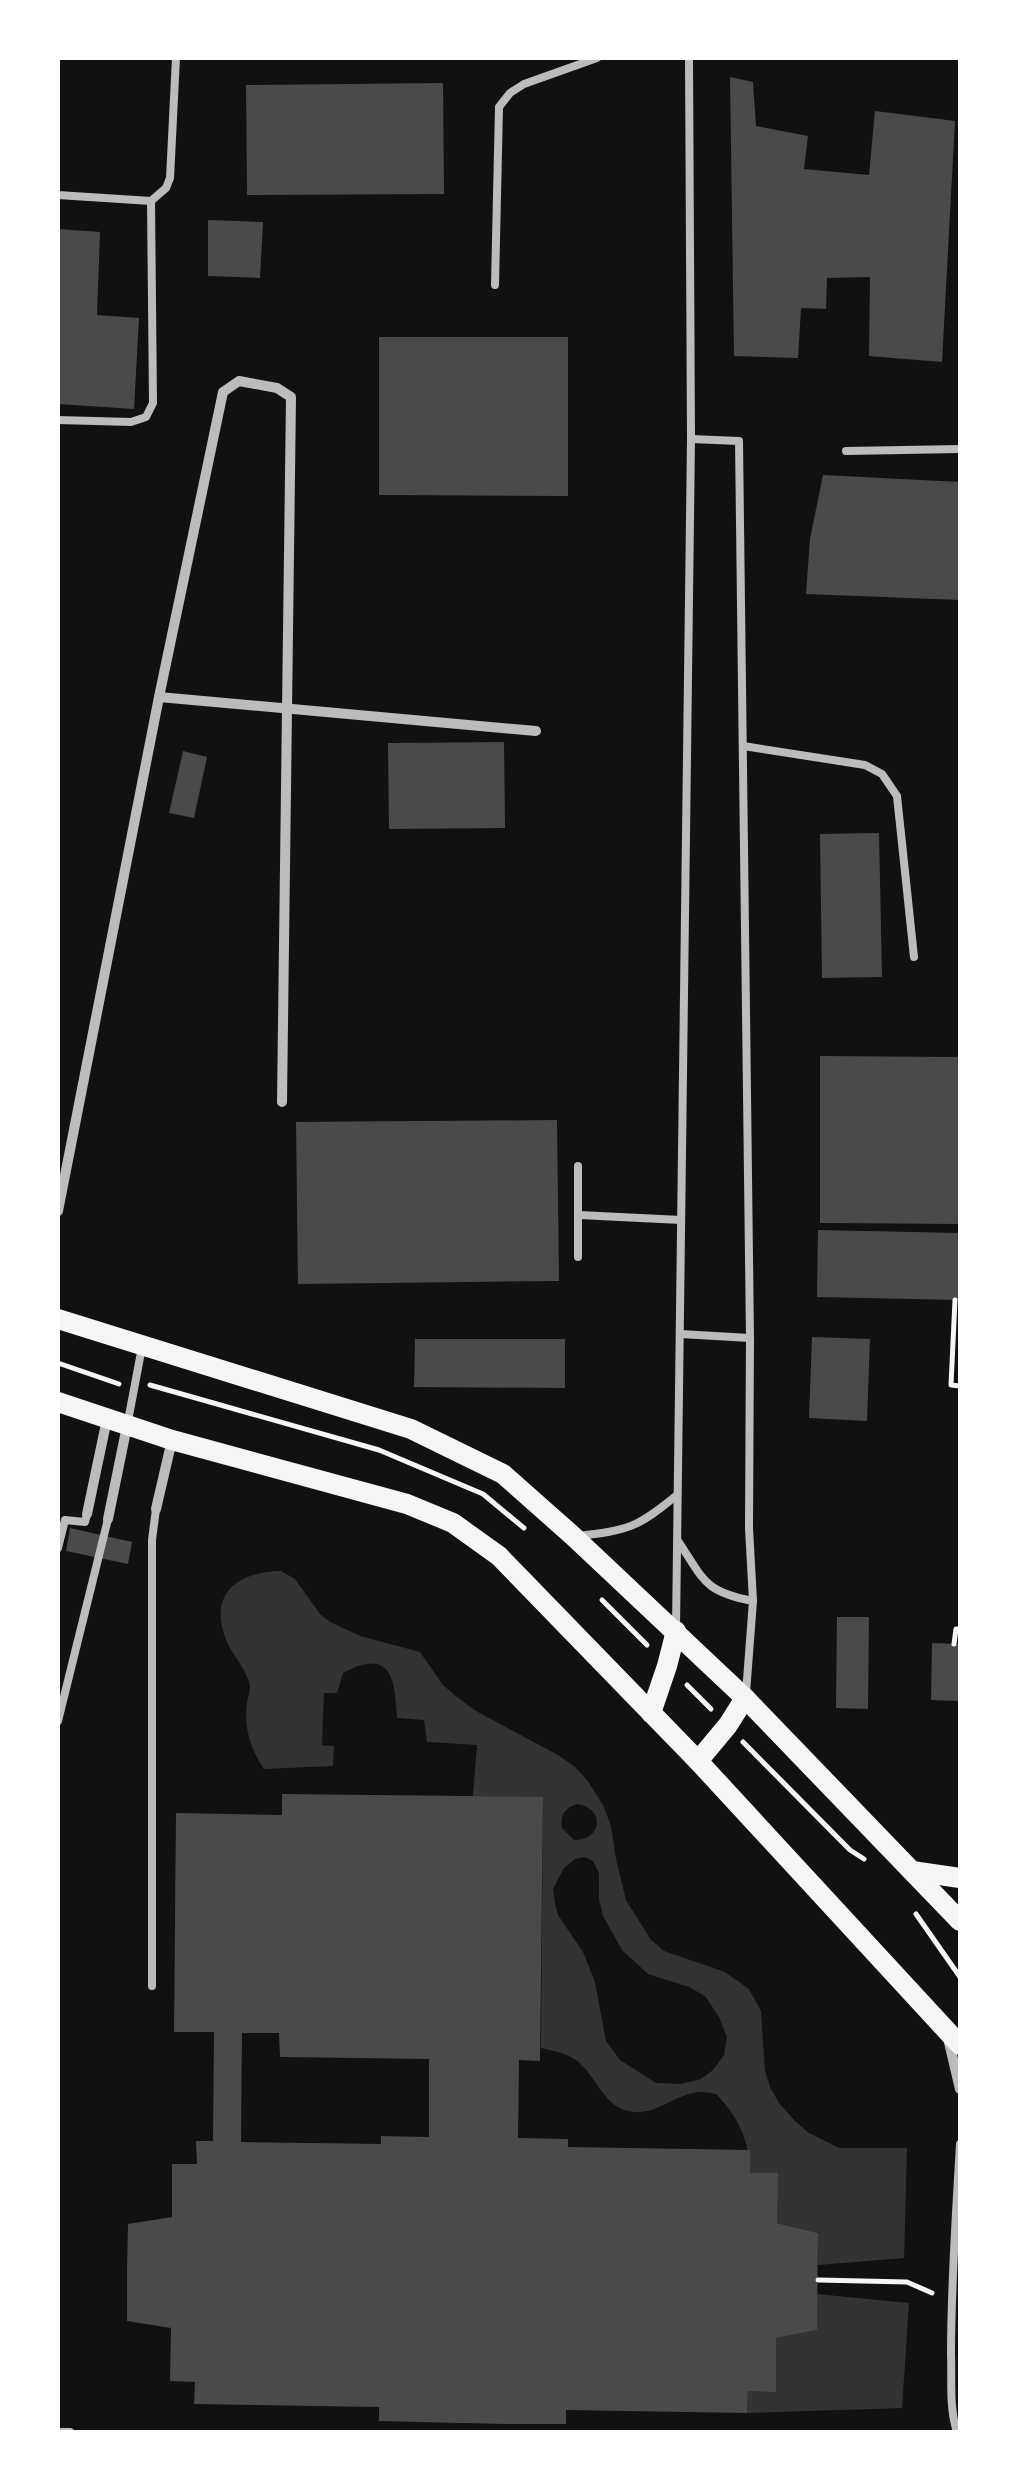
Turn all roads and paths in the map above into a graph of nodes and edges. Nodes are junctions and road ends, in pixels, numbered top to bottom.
1 (176, 58) edge
2 (597, 58) edge
3 (689, 58) edge
4 (58, 195) edge
5 (152, 200) junction
6 (496, 285) dead end
7 (58, 420) edge
8 (692, 439) junction
9 (960, 449) edge
10 (846, 451) dead end
11 (160, 697) junction
12 (287, 708) junction
13 (536, 731) dead end
14 (743, 746) junction
15 (914, 957) dead end
16 (282, 1102) dead end
17 (578, 1166) dead end
18 (58, 1212) edge
19 (578, 1215) junction
20 (681, 1220) junction
21 (578, 1257) dead end
22 (955, 1300) dead end
23 (58, 1319) edge
24 (680, 1334) junction
25 (750, 1338) junction
26 (142, 1345) junction
27 (960, 1386) edge
28 (58, 1402) edge
29 (117, 1423) junction
30 (172, 1440) junction
31 (678, 1496) junction
32 (156, 1508) joint
33 (87, 1514) joint
34 (108, 1519) joint
35 (573, 1536) junction
36 (678, 1540) junction
37 (58, 1548) edge
38 (753, 1601) junction
39 (960, 1629) edge
40 (676, 1632) junction
41 (954, 1644) dead end
42 (745, 1698) junction
43 (651, 1713) junction
44 (58, 1721) edge
45 (698, 1761) junction
46 (912, 1871) junction
47 (960, 1878) edge
48 (960, 1921) edge
49 (152, 1986) dead end
50 (945, 2027) junction
51 (960, 2045) edge
52 (960, 2089) edge
53 (960, 2144) edge
54 (818, 2280) dead end
55 (932, 2293) dead end
56 (58, 2432) edge
57 (70, 2432) edge
58 (957, 2432) edge

1 - 5 lane
2 - 6 lane
3 - 8 lane
4 - 5 lane
5 - 7 lane
8 - 14 lane
8 - 20 lane
9 - 10 lane
11 - 12 street
11 - 12 street
11 - 18 street
12 - 13 street
12 - 16 street
14 - 15 lane
14 - 25 lane
17 - 19 lane
19 - 20 lane
19 - 21 lane
20 - 24 lane
22 - 27 path
23 - 26 main road
24 - 25 lane
24 - 31 lane
25 - 38 lane
26 - 29 lane
26 - 35 main road
28 - 29 main road
29 - 30 main road
29 - 33 street
29 - 34 street
30 - 32 street
30 - 43 main road
31 - 35 lane
31 - 36 lane
32 - 49 lane
33 - 37 lane
34 - 44 lane
35 - 40 main road
36 - 38 lane
36 - 40 lane
38 - 42 lane
39 - 41 path
40 - 42 main road
40 - 43 main road
42 - 45 main road
42 - 46 main road
43 - 45 main road
45 - 50 main road
46 - 47 main road
46 - 48 main road
50 - 51 main road
50 - 52 street
53 - 58 lane
54 - 55 path
56 - 57 lane

